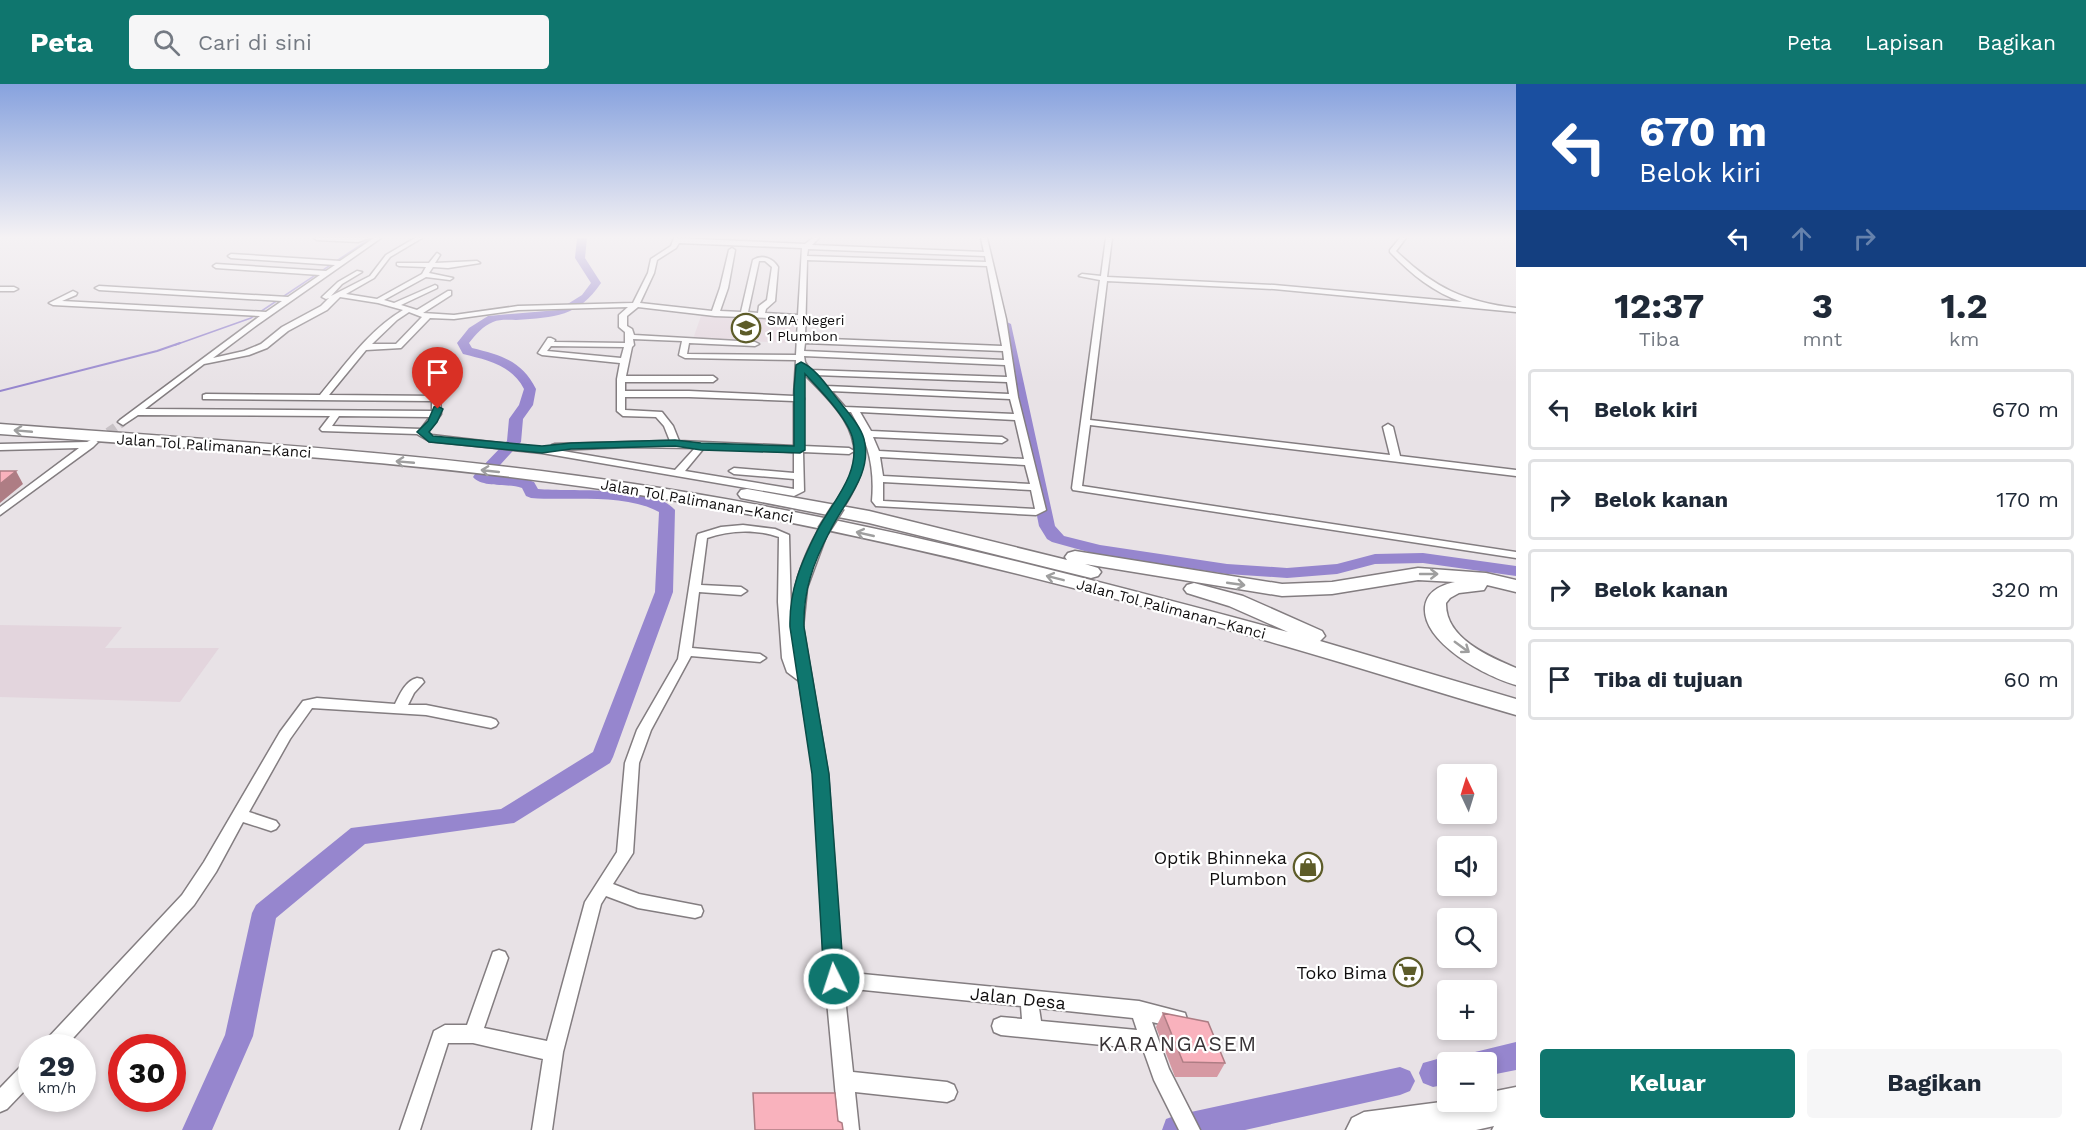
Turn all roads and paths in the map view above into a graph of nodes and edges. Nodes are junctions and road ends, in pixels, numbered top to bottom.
1 (302, 287) edge
2 (336, 287) edge
3 (353, 287) edge
4 (404, 287) edge
5 (435, 287) dead end
6 (645, 287) edge
7 (724, 287) edge
8 (750, 287) edge
9 (773, 287) edge
10 (803, 287) edge
11 (995, 287) edge
12 (1103, 287) edge
13 (1270, 287) edge
14 (1439, 287) edge
15 (99, 288) dead end
16 (0, 289) edge
17 (14, 289) dead end
18 (1463, 292) dead end
19 (73, 293) dead end
20 (448, 293) dead end
21 (93, 295) dead end
22 (336, 296) junction
23 (118, 297) dead end
24 (142, 298) dead end
25 (286, 298) junction
26 (170, 300) dead end
27 (194, 301) dead end
28 (378, 301) junction
29 (76, 304) junction
30 (217, 304) dead end
31 (395, 305) junction
32 (636, 305) junction
33 (1478, 305) junction
34 (103, 306) junction
35 (127, 307) junction
36 (156, 308) junction
37 (409, 309) junction
38 (180, 310) junction
39 (1516, 310) edge
40 (206, 311) junction
41 (418, 313) junction
42 (262, 314) junction
43 (715, 314) junction
44 (744, 315) junction
45 (761, 315) junction
46 (428, 316) junction
47 (802, 317) junction
48 (801, 340) junction
49 (630, 341) junction
50 (687, 341) junction
51 (755, 344) dead end
52 (364, 347) junction
53 (1005, 349) junction
54 (624, 361) junction
55 (203, 362) junction
56 (802, 362) junction
57 (1009, 363) junction
58 (621, 379) junction
59 (713, 379) dead end
60 (1011, 380) junction
61 (738, 385) dead end
62 (824, 388) junction
63 (621, 394) junction
64 (737, 396) junction
65 (206, 397) dead end
66 (1014, 397) junction
67 (240, 398) junction
68 (322, 398) junction
69 (800, 399) junction
70 (841, 409) junction
71 (854, 410) junction
72 (136, 412) junction
73 (225, 412) junction
74 (337, 413) junction
75 (436, 414) junction
76 (0, 415) edge
77 (1019, 417) junction
78 (123, 422) tunnel mouth
79 (1085, 422) junction
80 (1388, 427) dead end
81 (0, 429) edge
82 (423, 432) junction
83 (869, 434) junction
84 (1002, 440) dead end
85 (327, 441) junction
86 (675, 443) junction
87 (701, 446) junction
88 (0, 447) edge
89 (542, 450) junction
90 (800, 450) junction
91 (849, 451) dead end
92 (314, 454) junction
93 (877, 454) junction
94 (1396, 459) junction
95 (522, 460) junction
96 (1029, 462) junction
97 (734, 471) dead end
98 (678, 473) junction
99 (1516, 473) edge
100 (799, 476) junction
101 (880, 479) junction
102 (1035, 487) junction
103 (0, 512) edge
104 (869, 517) junction
105 (1516, 555) edge
106 (1096, 562) junction
107 (694, 588) junction
108 (1516, 588) edge
109 (741, 591) dead end
110 (1314, 636) junction
111 (687, 652) junction
112 (760, 658) dead end
113 (1516, 677) edge
114 (807, 680) junction
115 (417, 682) dead end
116 (1516, 692) edge
117 (1516, 707) edge
118 (399, 709) junction
119 (491, 723) dead end
120 (239, 815) junction
121 (271, 825) dead end
122 (602, 888) junction
123 (695, 911) dead end
124 (499, 958) dead end
125 (834, 979) junction
126 (1029, 999) junction
127 (1139, 1010) junction
128 (1194, 1023) edge
129 (1001, 1026) dead end
130 (1033, 1029) junction
131 (64, 1034) edge
132 (473, 1035) junction
133 (1148, 1040) junction
134 (554, 1052) junction
135 (844, 1082) junction
136 (18, 1083) edge
137 (947, 1092) dead end
138 (0, 1102) edge
139 (1516, 1104) edge
140 (1187, 1124) edge
141 (1516, 1129) edge
142 (410, 1130) edge
143 (542, 1130) edge
144 (849, 1130) edge
145 (1364, 1130) edge
146 (1510, 1130) edge

1 - 25 street
2 - 22 street
3 - 22 street
4 - 28 street
5 - 31 street
6 - 32 street
7 - 43 street
8 - 44 street
9 - 45 street
10 - 47 street
11 - 53 street
12 - 79 street
13 - 33 street
14 - 33 street
15 - 25 street
16 - 17 street
18 - 33 street
19 - 29 street
20 - 41 street
21 - 29 street
22 - 28 street
22 - 55 street
23 - 34 street
24 - 35 street
25 - 42 street
26 - 36 street
27 - 38 street
28 - 31 street
29 - 34 street
30 - 40 street
31 - 37 street
32 - 43 street
32 - 46 street
32 - 49 street
33 - 39 street
34 - 35 street
35 - 36 street
36 - 38 street
37 - 41 street
37 - 52 street
38 - 40 street
40 - 42 street
41 - 46 street
42 - 55 street
43 - 44 street
44 - 45 street
45 - 47 street
46 - 52 street
47 - 48 street
48 - 53 street
48 - 56 street
49 - 50 street
49 - 54 street
49 - 54 street
50 - 51 street
50 - 56 street
52 - 68 street
53 - 57 street
54 - 58 street
55 - 72 street
56 - 57 street
56 - 60 street
56 - 62 street
56 - 69 street
57 - 60 street
58 - 59 street
58 - 63 street
60 - 66 street
61 - 64 street
62 - 66 street
62 - 70 street
63 - 64 street
63 - 86 street
64 - 69 street
65 - 67 street
66 - 77 street
67 - 68 street
67 - 73 street
68 - 75 street
69 - 90 street
70 - 71 street
70 - 114 street, bridge
71 - 77 street
71 - 83 street
72 - 73 street
72 - 78 street
73 - 74 street
74 - 75 street
74 - 82 street
75 - 82 street
76 - 85 highway, Jalan Tol Palimanan–Kanci
77 - 96 street
79 - 94 street
79 - 105 street
80 - 94 street
92 -> 81 highway, Jalan Tol Palimanan–Kanci
82 - 95 street
83 - 84 street
83 - 93 street
85 - 92 highway
85 - 95 highway, Jalan Tol Palimanan–Kanci
86 - 87 street
86 - 89 street
87 - 90 street
87 - 98 street
88 - 103 street
89 - 95 street
89 - 98 street
90 - 91 street
90 - 100 street
95 -> 92 highway, Jalan Tol Palimanan–Kanci
93 - 96 street
93 - 101 street
94 - 99 street
95 - 104 highway, Jalan Tol Palimanan–Kanci
117 -> 95 highway, Jalan Tol Palimanan–Kanci
96 - 102 street
97 - 100 street
98 - 100 street
101 - 102 street
101 - 102 street
104 - 106 highway
104 - 110 highway, Jalan Tol Palimanan–Kanci
106 -> 108 highway
106 - 110 highway
107 - 109 street
107 - 111 street
107 - 114 street
108 -> 113 highway
110 - 116 highway, Jalan Tol Palimanan–Kanci
111 - 112 street
111 - 122 street
114 - 125 street
115 - 118 street
118 - 119 street
118 - 120 street
120 - 121 street
120 - 131 street
122 - 123 street
122 - 134 street
124 - 132 street
125 - 126 street, Jalan Desa
125 - 135 street
126 - 127 street, Jalan Desa
126 - 130 street
127 - 128 street, Jalan Desa
127 - 133 street
129 - 130 street
130 - 133 street
132 - 134 street
132 - 142 street
133 - 140 street
134 - 143 street
135 - 137 street
135 - 144 street
136 - 138 street
139 - 145 highway
141 - 146 highway

